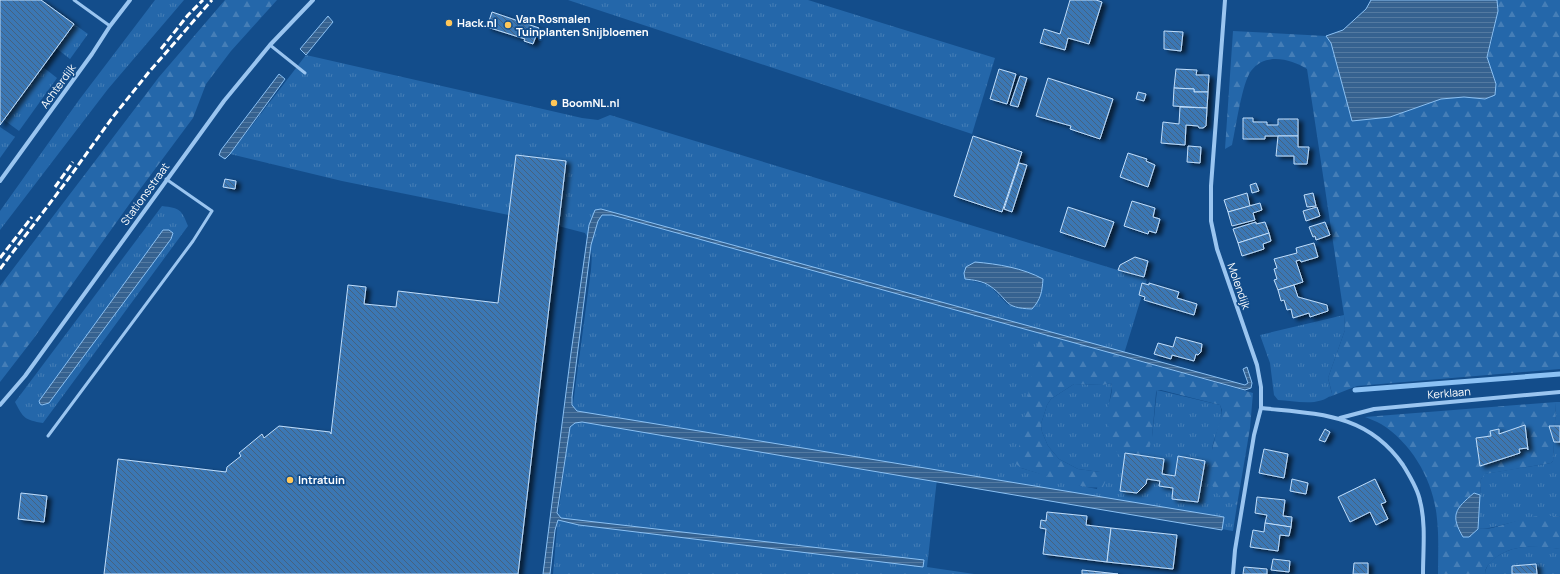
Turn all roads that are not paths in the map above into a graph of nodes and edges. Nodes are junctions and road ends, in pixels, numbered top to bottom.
1 (74, 0) edge
2 (130, 0) edge
3 (313, 0) edge
4 (1225, 0) edge
5 (110, 26) junction
6 (270, 45) junction
7 (305, 73) dead end
8 (166, 179) junction
9 (0, 181) edge
10 (1560, 392) edge
11 (0, 405) edge
12 (1261, 408) junction
13 (1340, 418) junction
14 (48, 436) dead end
15 (1233, 574) edge
16 (1423, 574) edge

1 - 5 lane
2 - 5 street, Achterdijk
3 - 6 street, Stationsstraat
4 - 12 street, Molendijk
5 - 9 street, Achterdijk
6 - 7 lane
6 - 8 street, Stationsstraat
8 - 11 street, Stationsstraat
8 - 14 lane
10 - 13 street, Kerklaan
12 - 13 street
12 - 15 street, Molendijk
13 - 16 street

